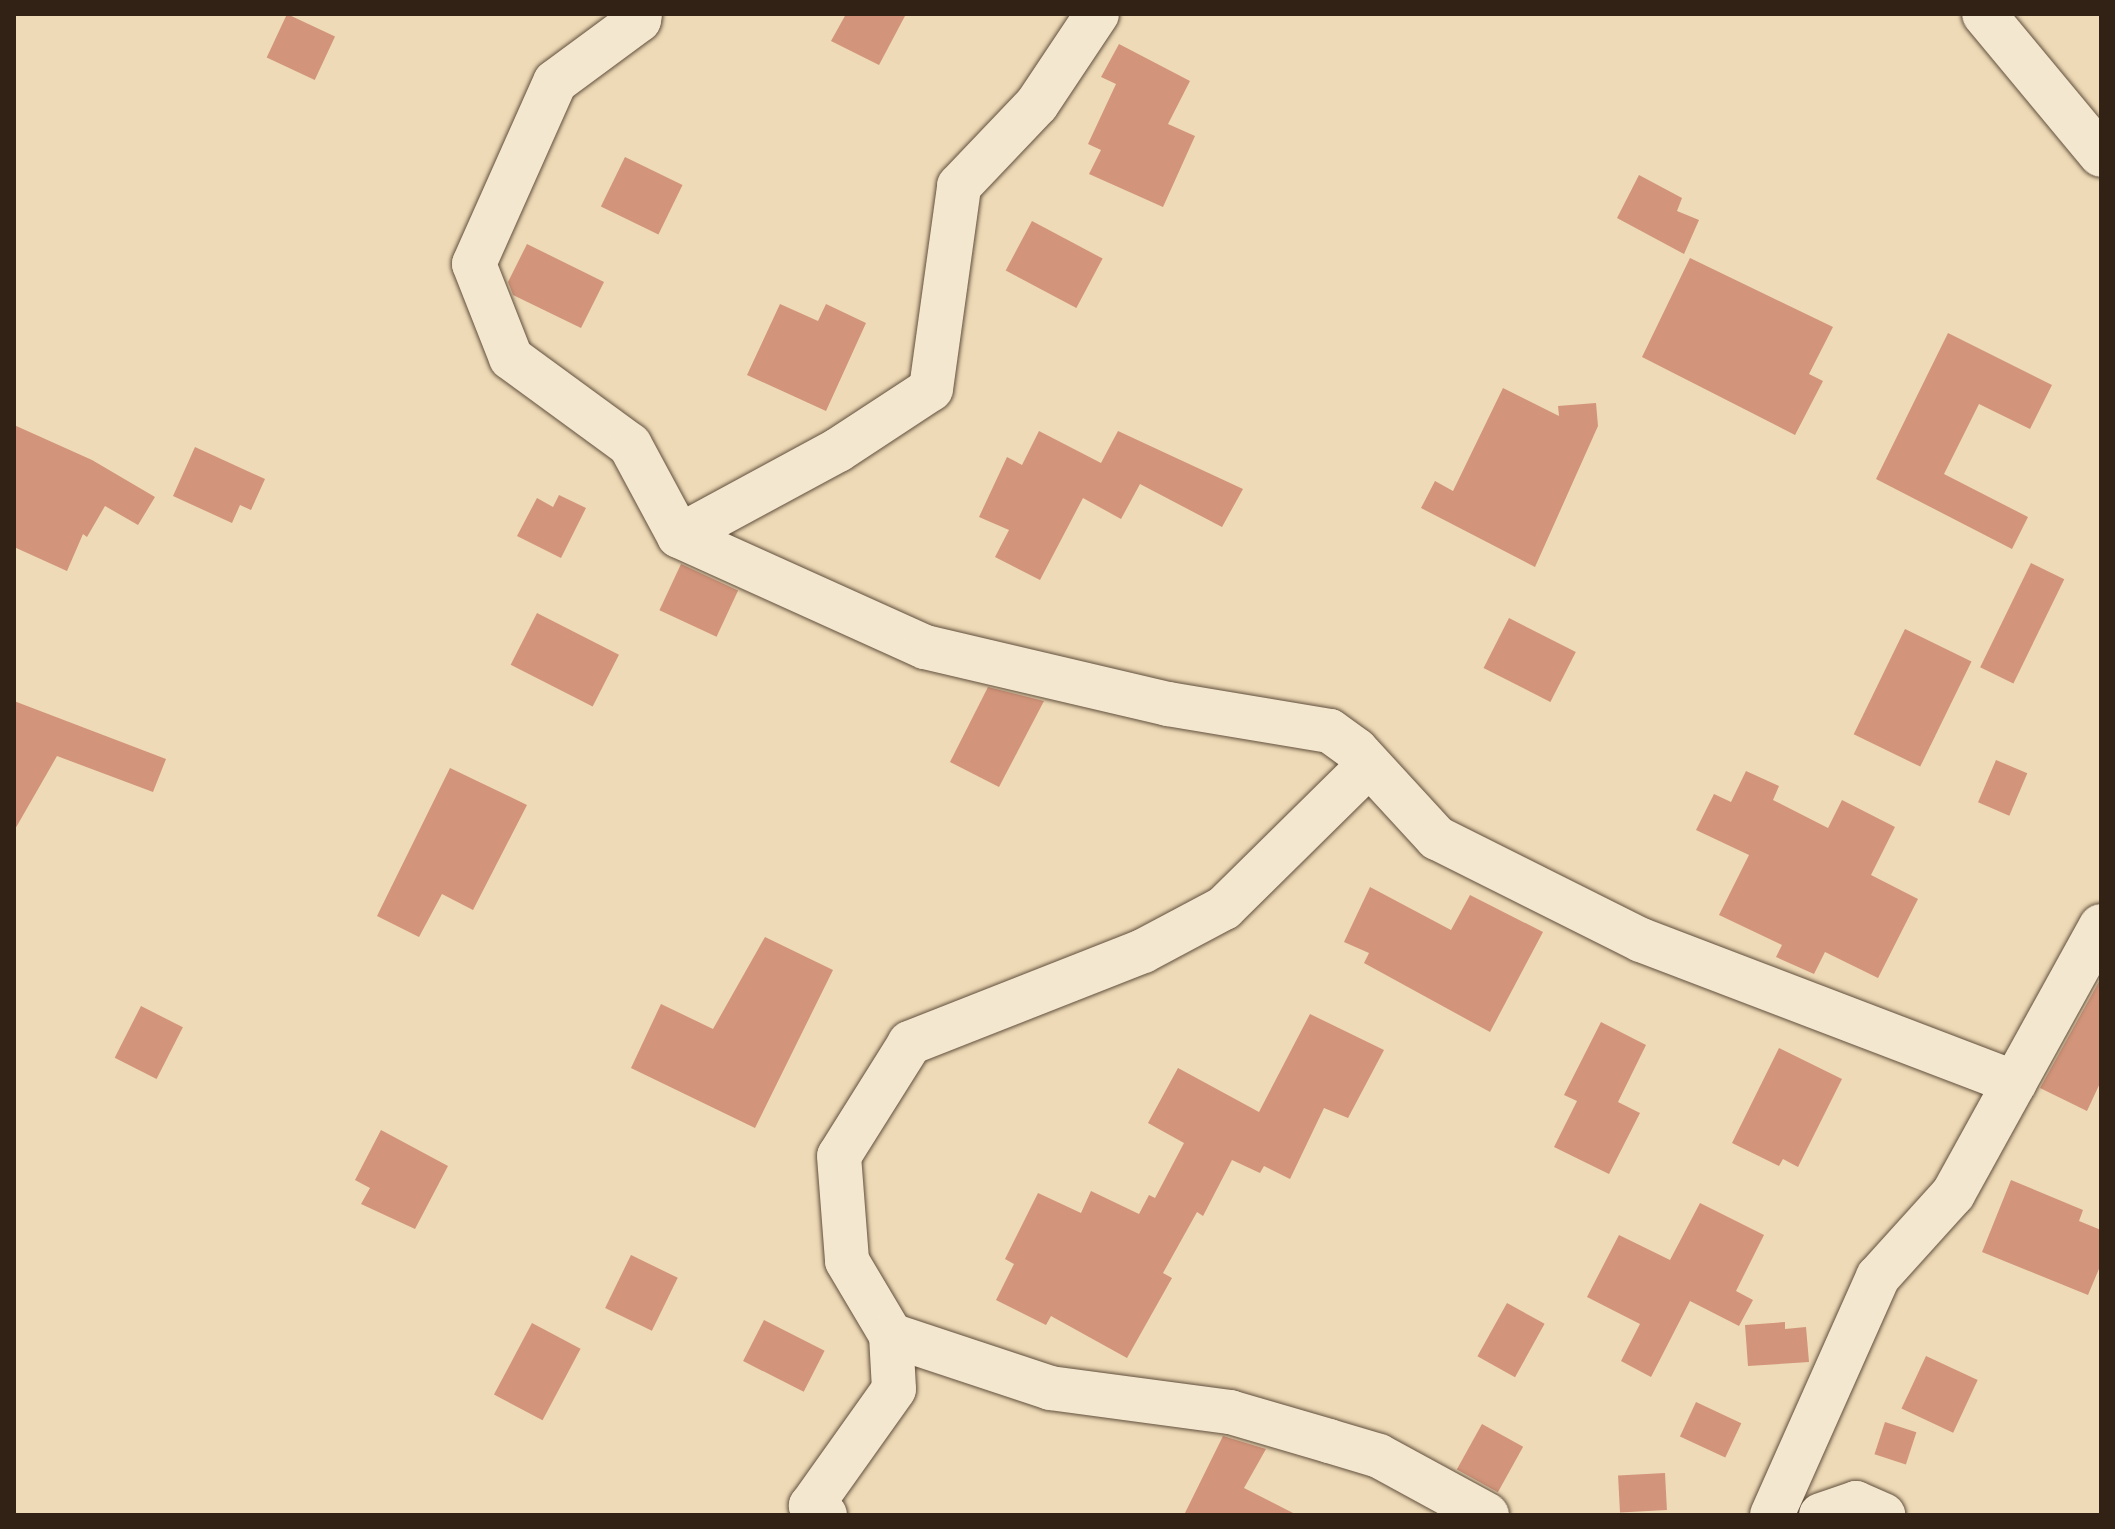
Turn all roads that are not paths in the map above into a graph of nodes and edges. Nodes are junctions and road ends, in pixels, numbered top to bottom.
1 (640, 14) edge
2 (1097, 14) edge
3 (1984, 14) edge
4 (2101, 155) edge
5 (679, 536) junction
6 (1369, 765) junction
7 (2101, 926) edge
8 (2015, 1083) junction
9 (891, 1335) junction
10 (825, 1515) edge
11 (1487, 1515) edge
12 (1772, 1515) edge
13 (1821, 1515) edge
14 (1883, 1515) edge

1 - 5 street
2 - 5 street
3 - 4 street
5 - 6 street
6 - 8 street
6 - 9 street
7 - 8 street
8 - 12 street
9 - 10 street
9 - 11 street
13 - 14 street

